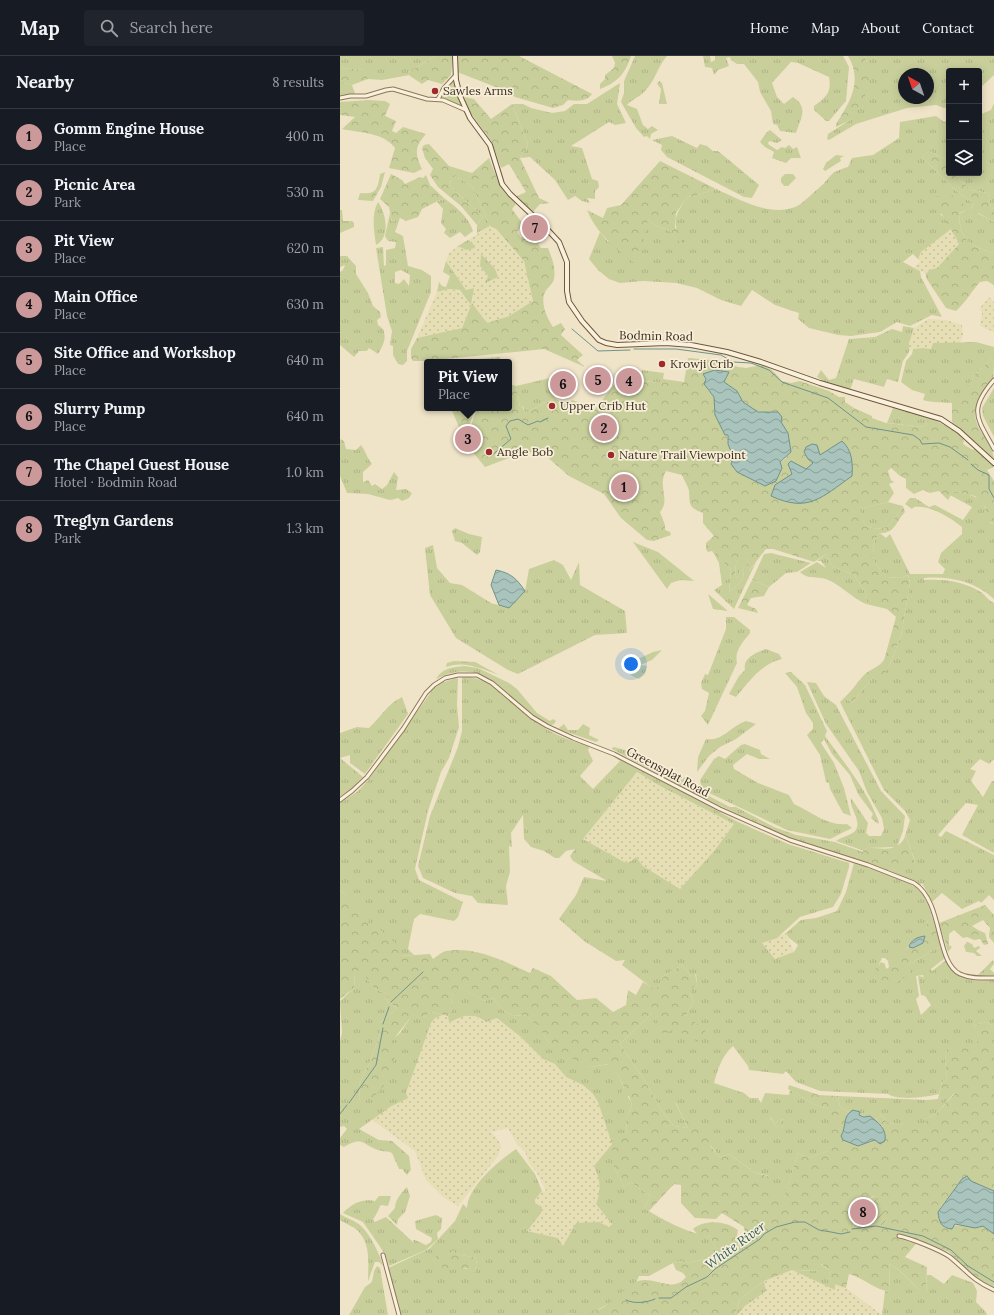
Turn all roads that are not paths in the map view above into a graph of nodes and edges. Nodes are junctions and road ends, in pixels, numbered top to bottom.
1 (455, 56) edge
2 (455, 76) junction
3 (340, 98) edge
4 (438, 99) junction
5 (466, 110) junction
6 (994, 380) edge
7 (994, 449) edge
8 (994, 463) edge
9 (340, 800) edge
10 (994, 978) edge
11 (899, 1236) dead end
12 (383, 1255) dead end
13 (994, 1290) edge
14 (399, 1315) edge

1 - 2 main road, Bodmin Road
2 - 4 street
2 - 5 main road, Bodmin Road
3 - 4 street
4 - 5 street
5 - 8 main road, Bodmin Road
6 - 7 street
9 - 10 street, Greensplat Road
11 - 13 street
12 - 14 street

